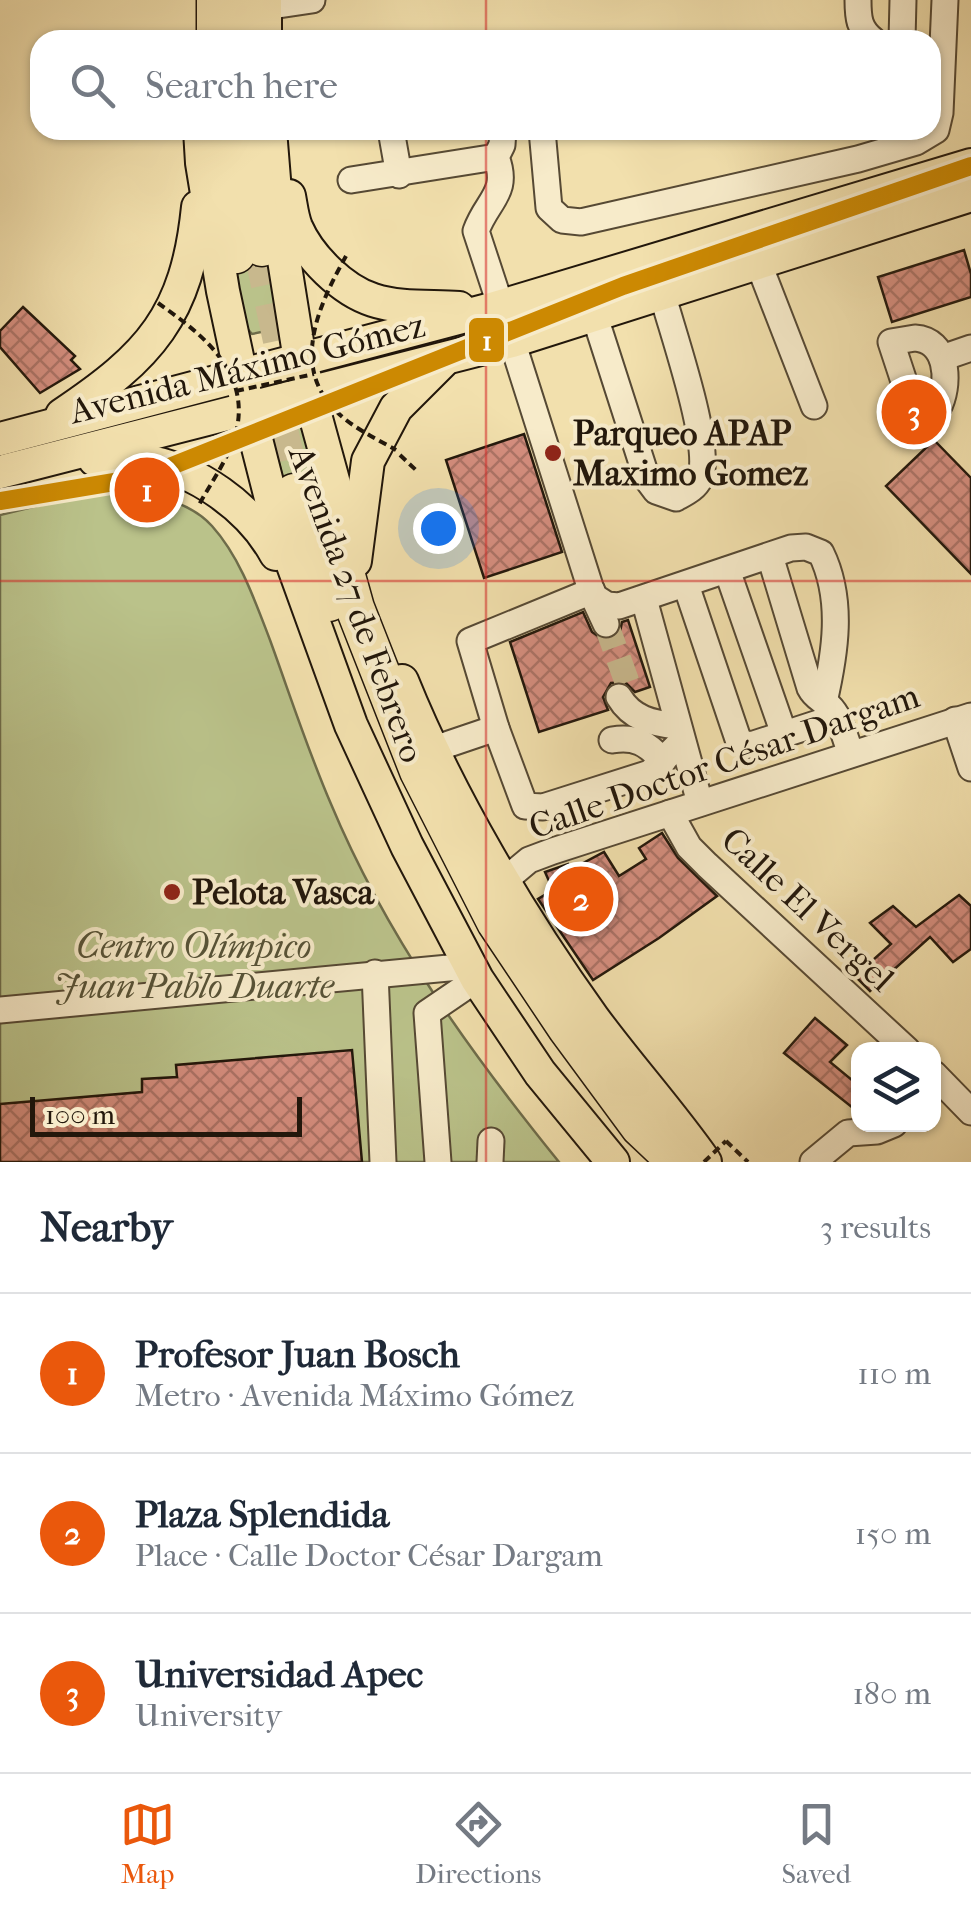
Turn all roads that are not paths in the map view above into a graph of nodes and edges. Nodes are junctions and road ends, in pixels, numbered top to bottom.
1 (201, 0) edge
2 (216, 0) edge
3 (312, 0) edge
4 (858, 0) edge
5 (902, 0) edge
6 (945, 0) edge
7 (258, 2) edge
8 (202, 30) edge
9 (216, 30) edge
10 (248, 30) edge
11 (264, 30) edge
12 (862, 30) edge
13 (902, 30) edge
14 (941, 91) edge
15 (248, 140) edge
16 (272, 140) edge
17 (274, 140) edge
18 (392, 140) edge
19 (502, 140) edge
20 (543, 140) edge
21 (897, 140) edge
22 (207, 141) edge
23 (496, 157) junction
24 (858, 160) junction
25 (971, 165) edge
26 (399, 175) junction
27 (352, 180) dead end
28 (971, 195) edge
29 (862, 198) junction
30 (758, 262) junction
31 (662, 293) junction
32 (494, 309) junction
33 (594, 314) junction
34 (512, 340) junction
35 (971, 348) edge
36 (449, 357) junction
37 (942, 358) dead end
38 (308, 376) junction
39 (242, 392) junction
40 (814, 406) dead end
41 (0, 440) edge
42 (46, 445) junction
43 (0, 472) edge
44 (770, 556) junction
45 (355, 561) junction
46 (727, 570) junction
47 (686, 584) junction
48 (592, 594) junction
49 (644, 599) junction
50 (606, 624) tunnel mouth
51 (316, 629) junction
52 (625, 695) tunnel mouth
53 (830, 710) junction
54 (963, 718) edge
55 (496, 728) junction
56 (677, 728) junction
57 (784, 734) junction
58 (612, 740) dead end
59 (434, 750) junction
60 (851, 754) junction
61 (662, 761) junction
62 (971, 768) edge
63 (700, 803) junction
64 (670, 813) junction
65 (504, 881) junction
66 (474, 972) junction
67 (375, 973) junction
68 (0, 1010) edge
69 (898, 1042) edge
70 (941, 1083) edge
71 (971, 1112) edge
72 (877, 1132) edge
73 (712, 1155) edge
74 (382, 1162) edge
75 (438, 1162) edge
76 (613, 1162) edge
77 (647, 1162) edge
78 (677, 1162) edge
79 (813, 1162) edge

1 - 8 main road
2 - 9 highway
3 - 7 street
4 - 12 street
5 - 13 street
6 - 14 street
7 - 10 highway
7 - 11 main road
15 - 22 highway
16 - 38 main road, Avenida 27 de Febrero
17 - 32 main road
18 - 26 street
19 - 23 street
20 - 24 street
21 - 24 street
22 - 39 main road, Avenida 27 de Febrero
22 - 42 main road
23 - 26 street
23 - 32 street
24 - 29 street
25 - 29 main road, Avenida Máximo Gómez
26 - 27 street
28 - 30 main road, Avenida Máximo Gómez
29 - 32 main road, Avenida Máximo Gómez
30 - 31 main road, Avenida Máximo Gómez
30 - 40 street
31 - 33 main road, Avenida Máximo Gómez
31 - 33 street
32 - 38 main road, Avenida Máximo Gómez
33 - 34 main road, Avenida Máximo Gómez
34 - 36 main road, Avenida Máximo Gómez
34 - 48 street
35 - 37 street
36 - 38 main road, Avenida Máximo Gómez
36 - 45 main road
38 - 39 main road, Avenida Máximo Gómez
38 - 45 main road, Avenida 27 de Febrero
39 - 42 main road, Avenida Máximo Gómez
39 - 51 main road, Avenida 27 de Febrero
41 - 42 main road, Avenida Máximo Gómez
42 - 43 main road, Avenida Máximo Gómez
42 - 51 main road
44 - 46 street
44 - 53 street
44 - 53 street
45 - 59 main road, Avenida 27 de Febrero
46 - 47 street
46 - 57 street
47 - 49 street
47 - 57 street
48 - 49 street
48 - 50 street
48 - 55 street
49 - 56 street
51 - 66 main road, Avenida 27 de Febrero
52 - 56 street
53 - 57 street
53 - 60 street
54 - 60 street, Calle Doctor César Dargam
54 - 62 street
55 - 59 street
55 - 61 street
56 - 61 street
56 - 63 street
58 - 61 street
59 - 65 main road, Avenida 27 de Febrero
60 - 63 street, Calle Doctor César Dargam
63 - 64 street, Calle Doctor César Dargam
64 - 65 street, Calle Doctor César Dargam
64 - 69 street, Calle El Vergel
65 - 73 main road, Avenida 27 de Febrero
66 - 67 street
66 - 75 street
66 - 76 main road, Avenida 27 de Febrero
67 - 68 street
67 - 74 street
70 - 71 street
72 - 79 street
77 - 78 highway

